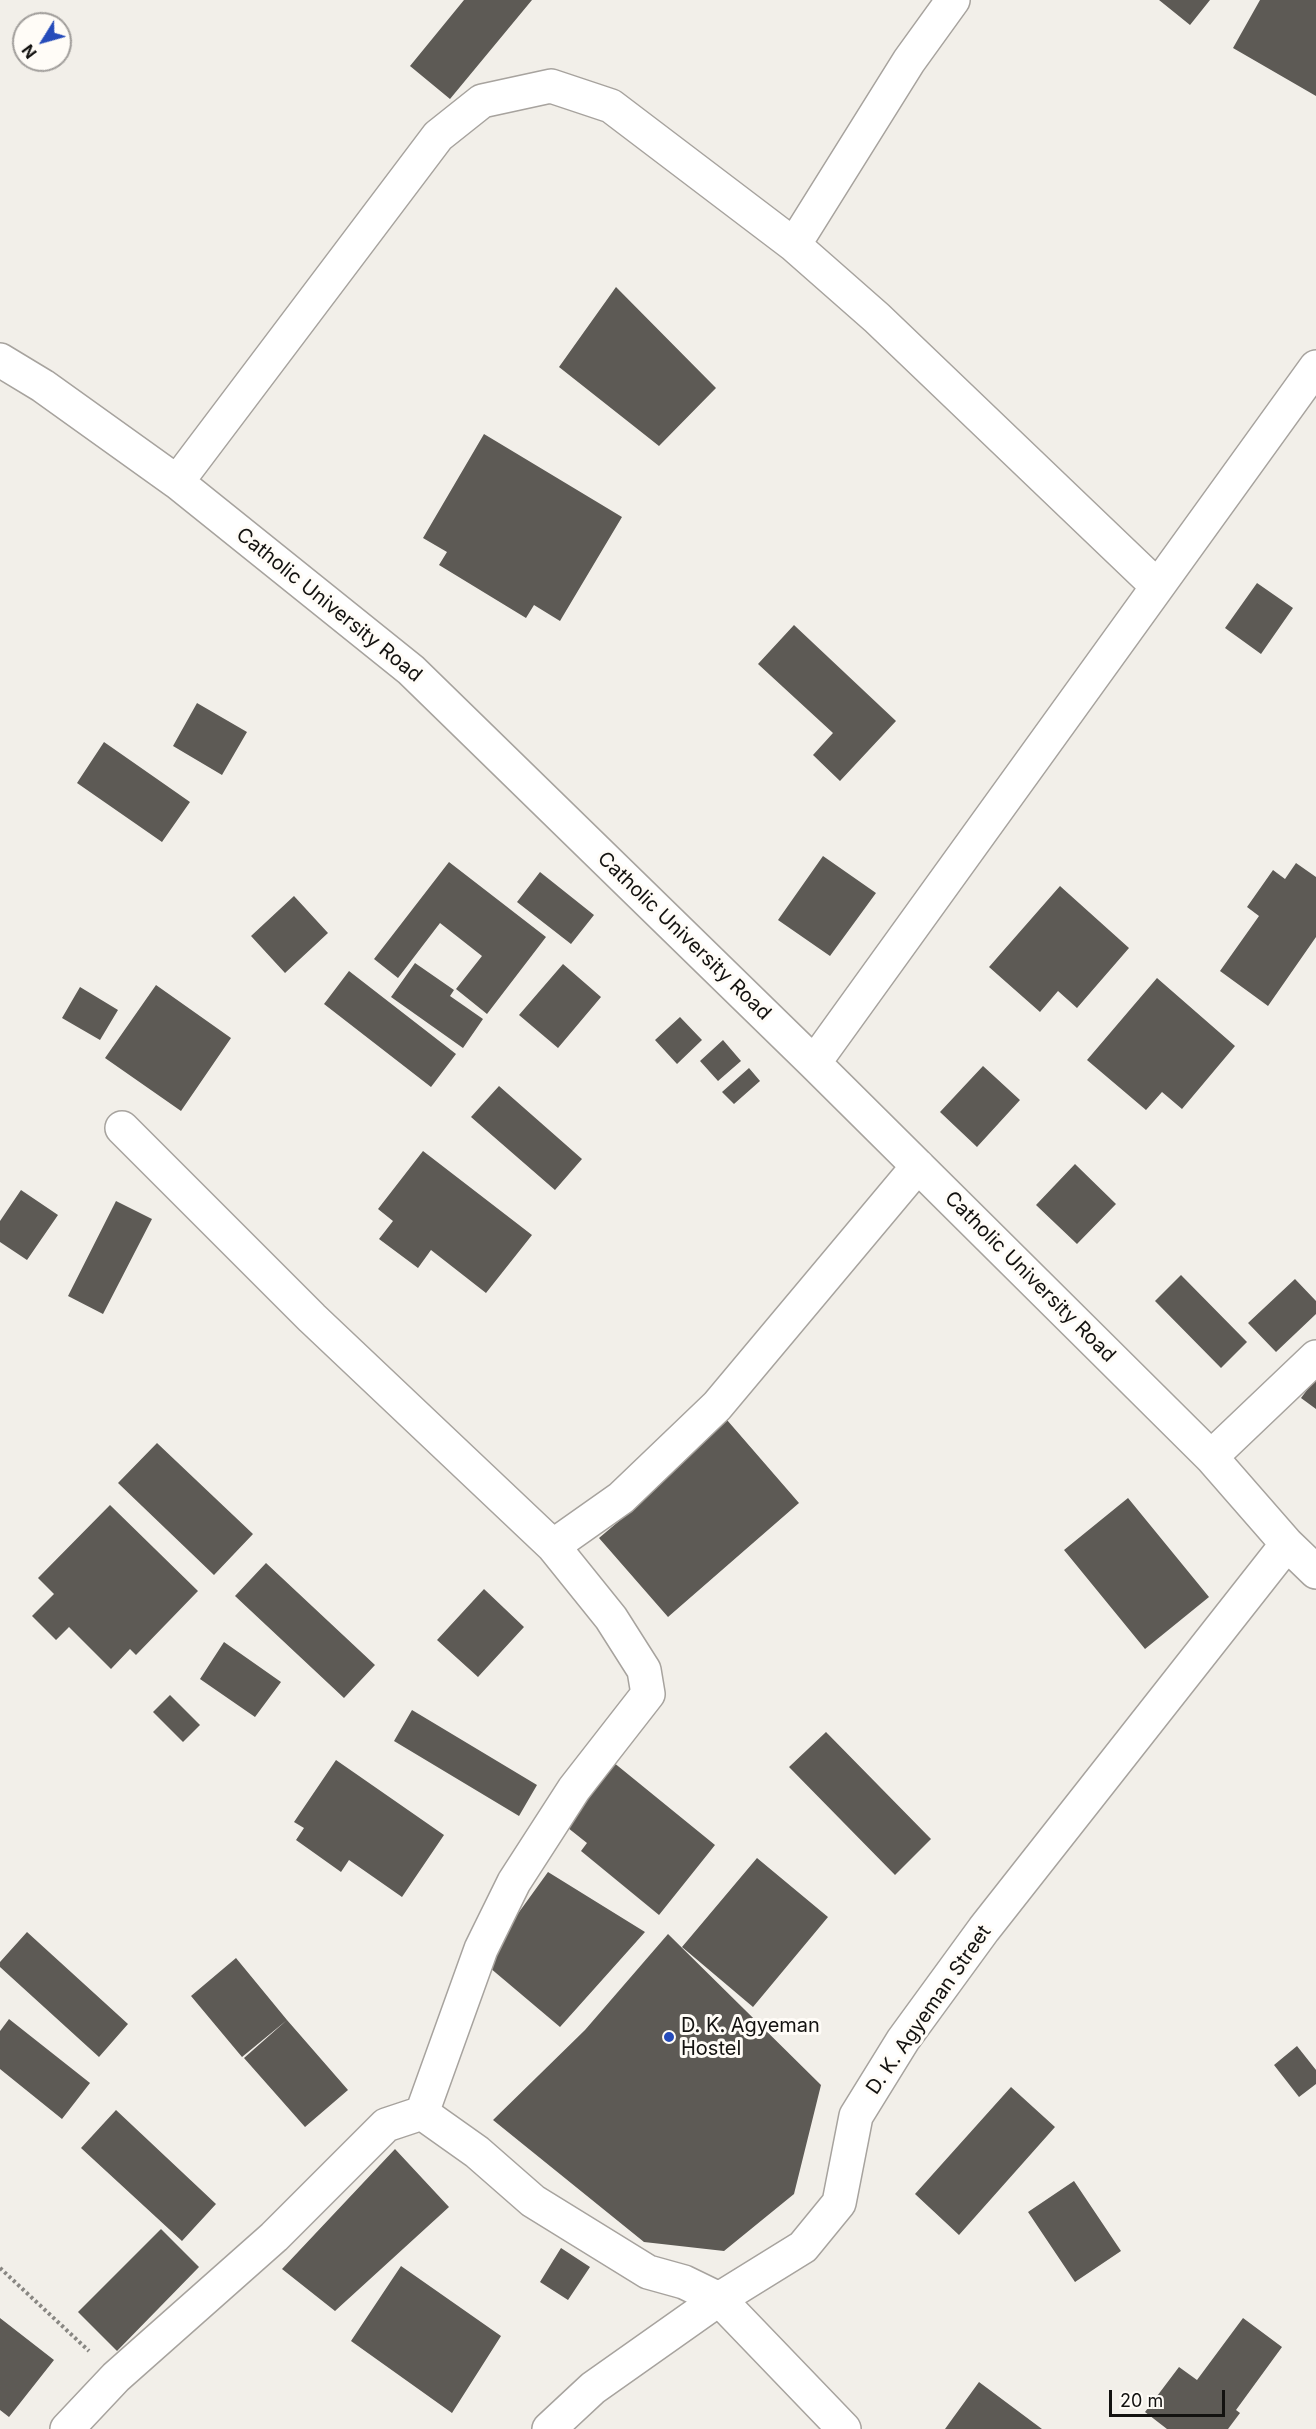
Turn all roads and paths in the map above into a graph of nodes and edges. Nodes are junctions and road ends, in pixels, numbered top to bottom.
1 (953, 0) edge
2 (794, 245) junction
3 (0, 360) edge
4 (1316, 367) edge
5 (177, 482) junction
6 (1156, 585) junction
7 (813, 1063) junction
8 (122, 1128) dead end
9 (918, 1166) junction
10 (1316, 1357) edge
11 (1211, 1457) junction
12 (1287, 1544) junction
13 (554, 1546) junction
14 (1316, 1572) edge
15 (422, 2114) junction
16 (0, 2268) edge
17 (719, 2299) junction
18 (116, 2376) junction
19 (66, 2429) edge
20 (549, 2429) edge
21 (844, 2429) edge

1 - 2 street
2 - 5 street
2 - 6 street
3 - 5 street, Catholic University Road
4 - 6 street
5 - 7 street, Catholic University Road
6 - 7 street
7 - 9 street, Catholic University Road
8 - 13 street
9 - 11 street, Catholic University Road
9 - 13 street
10 - 11 street
11 - 12 street, Catholic University Road
12 - 14 street, Catholic University Road
12 - 17 street, D. K. Agyeman Street
13 - 15 street
15 - 17 street
15 - 18 street
16 - 18 path
17 - 20 street, D. K. Agyeman Street
17 - 21 street
18 - 19 street

